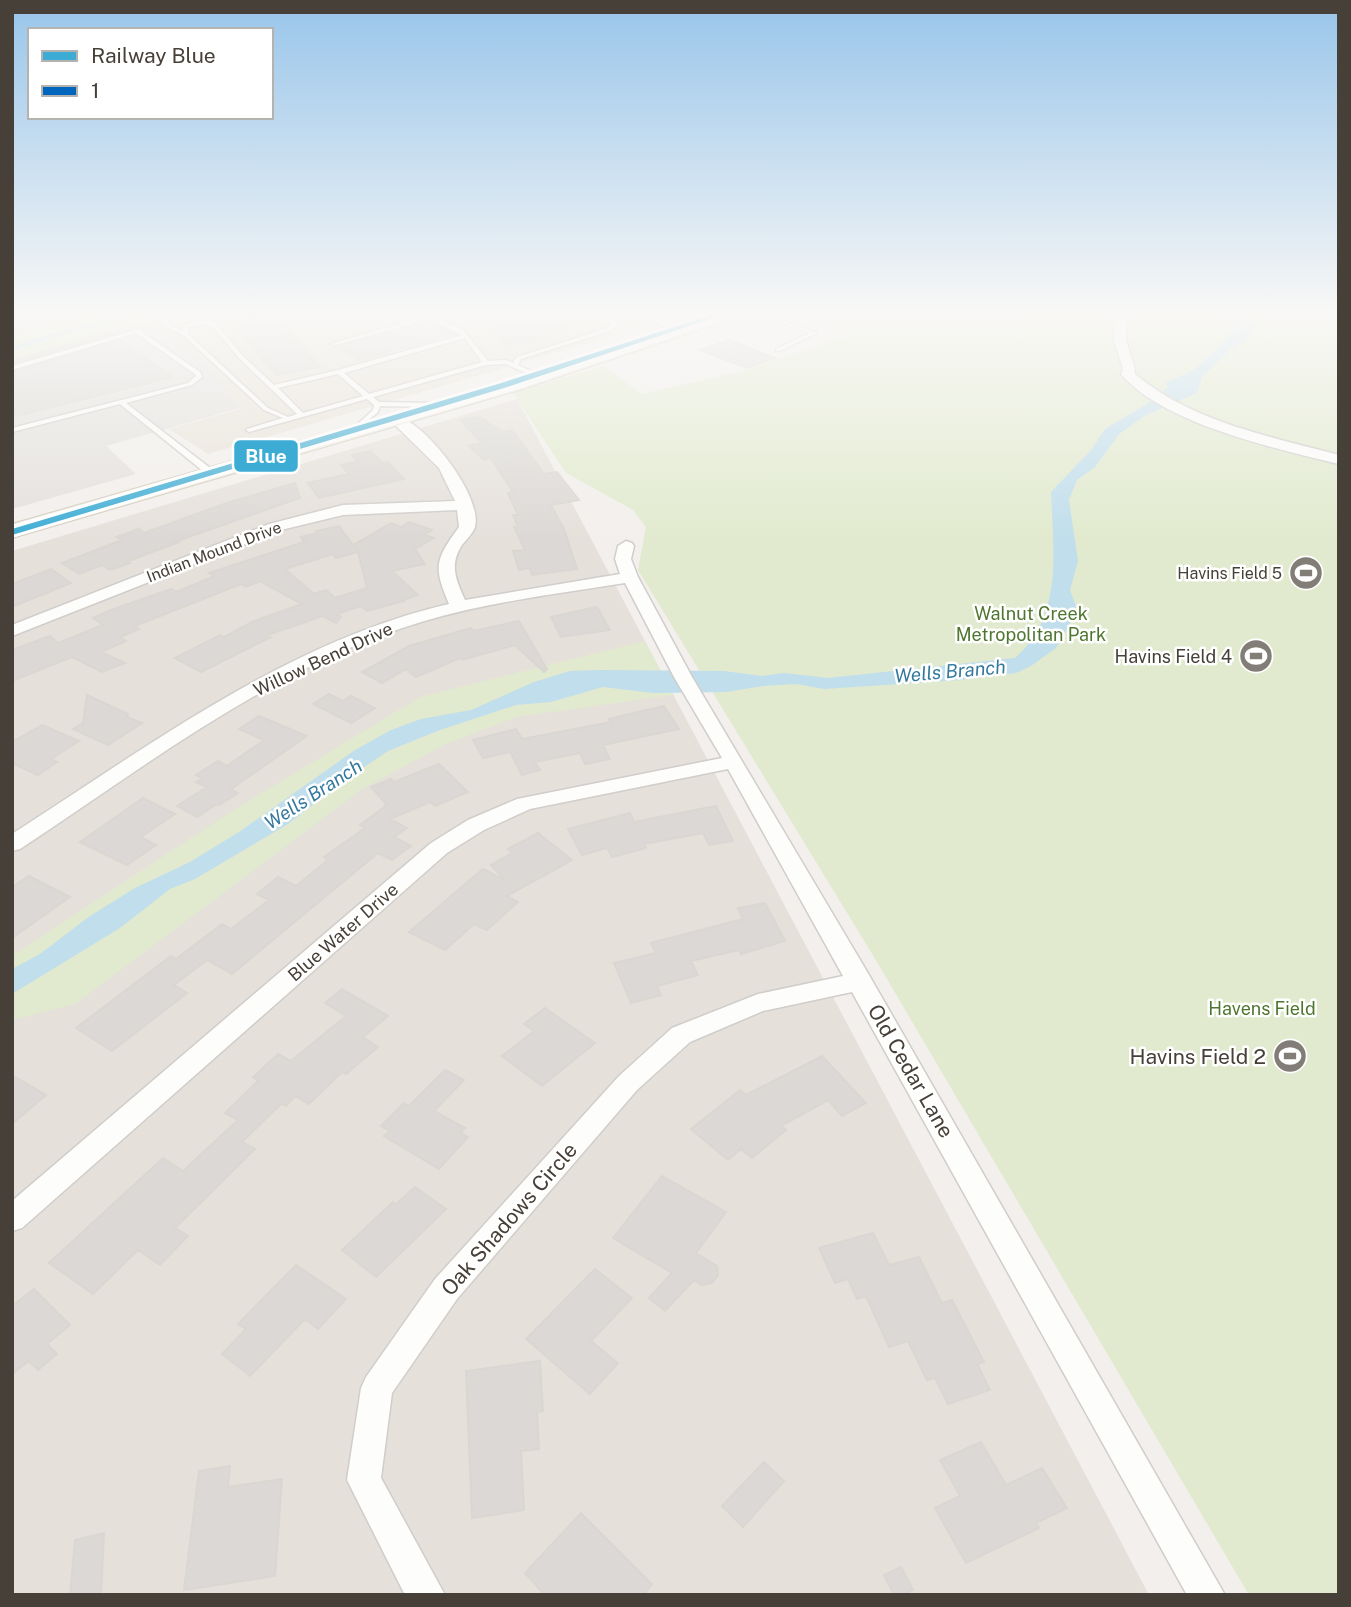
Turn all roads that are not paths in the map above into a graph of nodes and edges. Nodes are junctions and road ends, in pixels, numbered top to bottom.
1 (165, 390) edge
2 (245, 390) edge
3 (275, 390) edge
4 (361, 390) edge
5 (393, 390) edge
6 (496, 390) edge
7 (1145, 390) edge
8 (369, 397) junction
9 (121, 402) junction
10 (377, 404) junction
11 (445, 405) junction
12 (301, 414) junction
13 (286, 417) junction
14 (396, 419) junction
15 (12, 430) edge
16 (249, 430) dead end
17 (352, 432) junction
18 (1339, 460) edge
19 (211, 473) junction
20 (466, 505) junction
21 (12, 531) edge
22 (626, 546) dead end
23 (630, 577) junction
24 (459, 607) junction
25 (12, 631) edge
26 (734, 762) junction
27 (12, 844) edge
28 (860, 981) junction
29 (12, 1219) edge
30 (427, 1595) edge
31 (1207, 1595) edge

1 - 9 lane
2 - 13 lane
3 - 12 lane
4 - 8 lane
5 - 8 lane
6 - 11 main road
7 - 18 street
8 - 10 lane
8 - 12 lane
9 - 15 lane
9 - 19 lane
10 - 11 lane
10 - 17 lane
11 - 14 main road
12 - 13 lane
13 - 16 lane
14 - 17 main road
14 - 20 street
17 - 19 main road
19 - 21 main road
20 - 24 street
20 - 25 street, Indian Mound Drive
22 - 23 street, Old Cedar Lane
23 - 24 street, Willow Bend Drive
23 - 26 street, Old Cedar Lane
24 - 27 street, Willow Bend Drive
26 - 28 street, Old Cedar Lane
26 - 29 street, Blue Water Drive
28 - 30 street, Oak Shadows Circle
28 - 31 street, Old Cedar Lane

